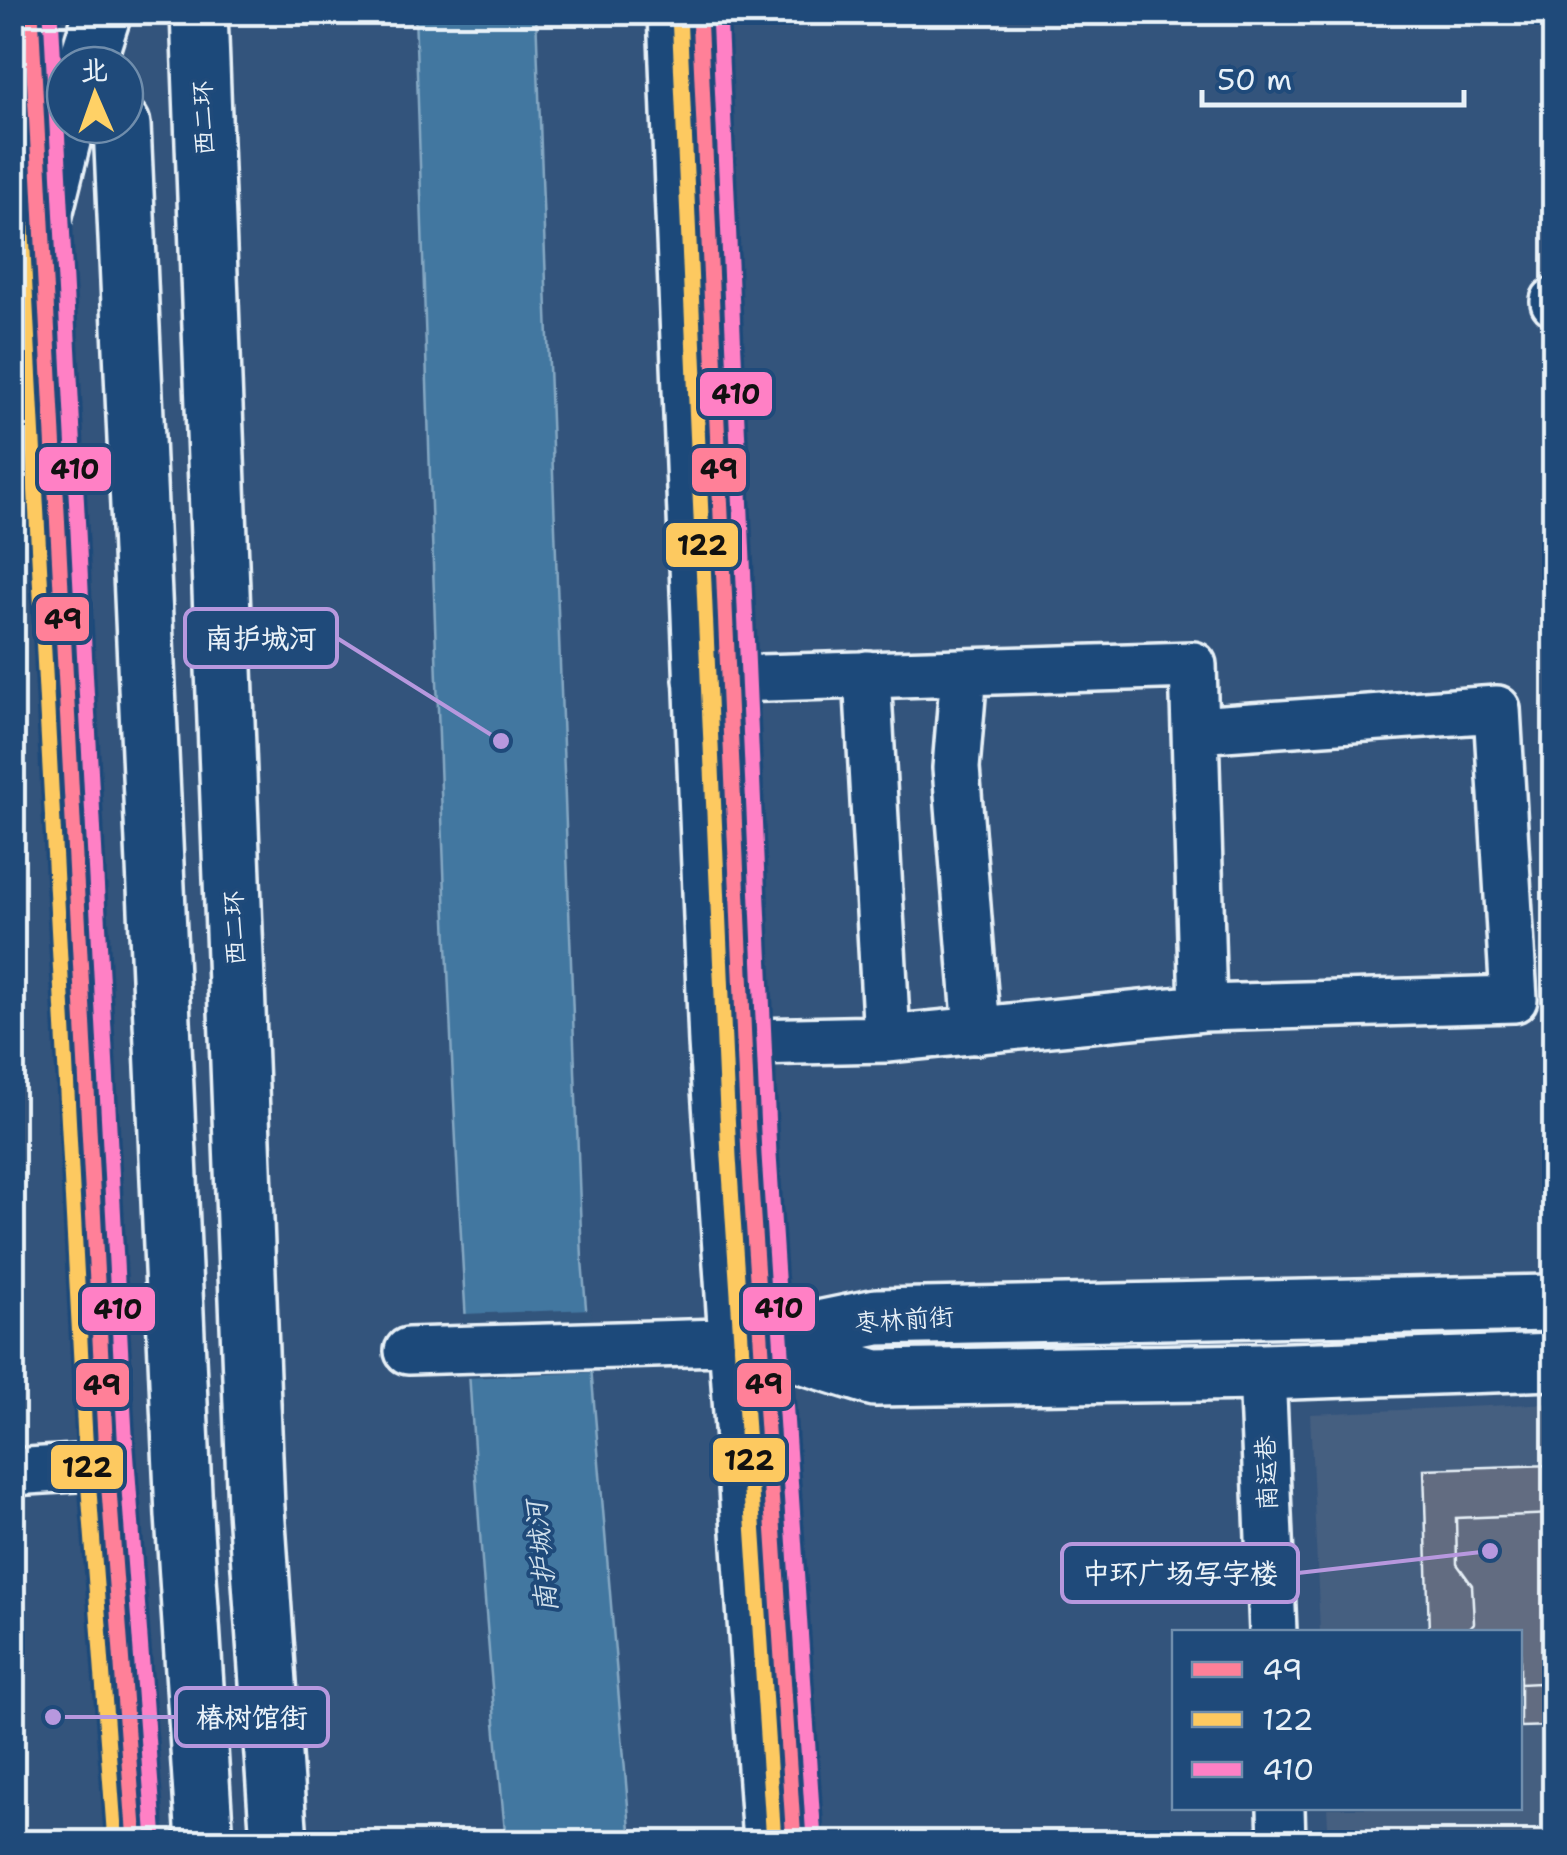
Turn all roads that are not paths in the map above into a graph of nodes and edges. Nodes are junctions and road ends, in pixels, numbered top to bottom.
1 (31, 12) edge
2 (103, 12) edge
3 (117, 12) edge
4 (198, 12) edge
5 (671, 12) edge
6 (700, 12) edge
7 (80, 45) edge
8 (119, 45) edge
9 (45, 69) edge
10 (47, 145) edge
11 (123, 145) edge
12 (42, 222) joint
13 (964, 672) junction
14 (866, 674) junction
15 (713, 679) junction
16 (1196, 730) junction
17 (1204, 1008) junction
18 (977, 1031) junction
19 (888, 1038) junction
20 (726, 1042) junction
21 (1554, 1303) edge
22 (745, 1341) junction
23 (408, 1351) dead end
24 (1554, 1362) edge
25 (1262, 1372) junction
26 (12, 1442) edge
27 (106, 1451) junction
28 (12, 1472) edge
29 (1273, 1630) edge
30 (1281, 1810) edge
31 (134, 1842) edge
32 (205, 1842) edge
33 (280, 1842) edge
34 (766, 1842) edge
35 (794, 1842) edge
36 (1282, 1842) edge

1 - 9 street
2 - 7 main road
3 - 8 main road
4 - 33 main road, 西二环
5 - 15 street
6 - 15 street
10 - 12 main road
11 - 32 main road
12 - 27 street
13 - 14 street
13 - 16 street
13 - 18 street
14 - 15 street
14 - 19 street
15 - 20 street
16 - 17 street
16 - 17 street
17 - 18 street
18 - 19 street
19 - 20 street
20 - 22 street
21 - 22 main road, 枣林前街
22 - 23 street
22 - 25 main road, 枣林前街
22 - 34 street
22 - 35 street
24 - 25 main road, 枣林前街
25 - 29 street, 南运巷
26 - 27 street
27 - 28 street
27 - 31 street
30 - 36 street

